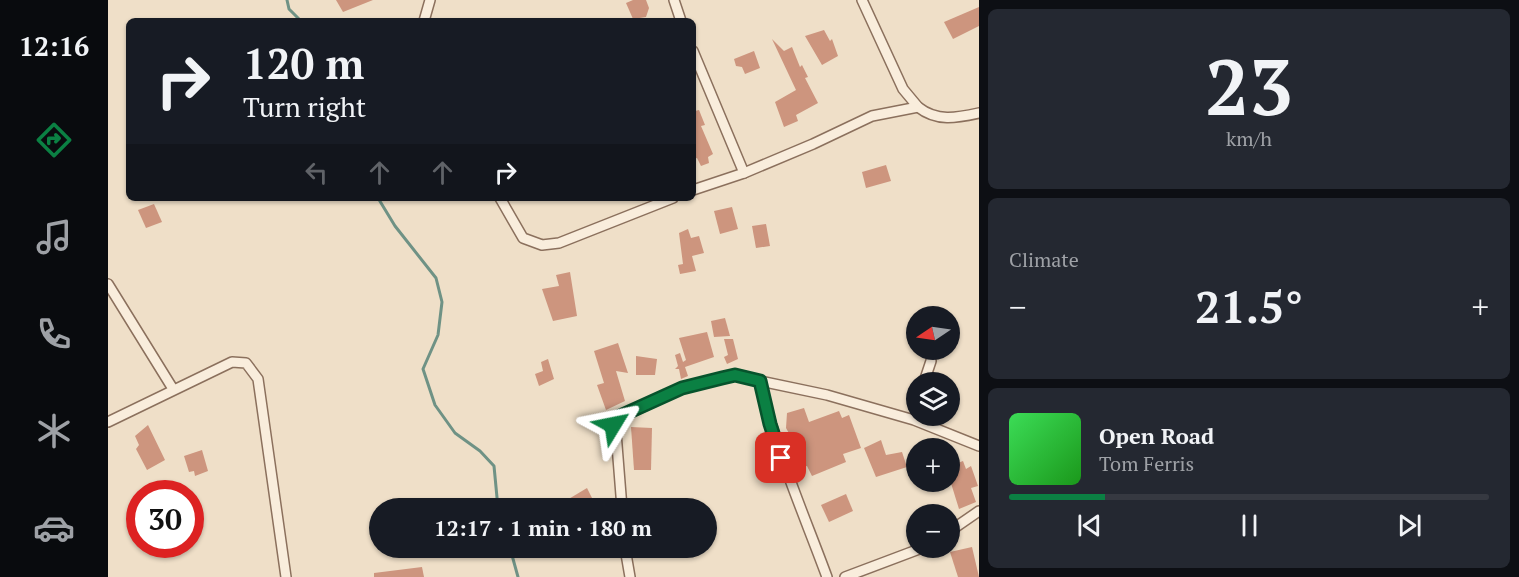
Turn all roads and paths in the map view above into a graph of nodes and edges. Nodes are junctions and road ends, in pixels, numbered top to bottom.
1 (430, 0) edge
2 (674, 0) edge
3 (862, 0) edge
4 (425, 18) edge
5 (680, 18) edge
6 (696, 58) edge
7 (918, 107) junction
8 (979, 113) edge
9 (744, 173) junction
10 (696, 189) edge
11 (502, 201) edge
12 (666, 201) edge
13 (108, 284) edge
14 (931, 361) dead end
15 (927, 372) edge
16 (760, 381) junction
17 (173, 389) junction
18 (906, 418) edge
19 (108, 422) edge
20 (929, 426) edge
21 (979, 446) edge
22 (620, 498) edge
23 (979, 512) edge
24 (960, 524) edge
25 (906, 554) edge
26 (627, 558) edge
27 (286, 577) edge
28 (630, 577) edge
29 (827, 577) edge
30 (844, 577) edge

1 - 4 street
2 - 5 street
3 - 7 street
6 - 9 street
7 - 8 street
7 - 9 street
9 - 10 street
11 - 12 street
13 - 17 street
14 - 15 street
16 - 18 street
16 - 22 street
16 - 29 street
17 - 19 street
17 - 27 street
20 - 21 street
23 - 24 street
25 - 30 street
26 - 28 street

